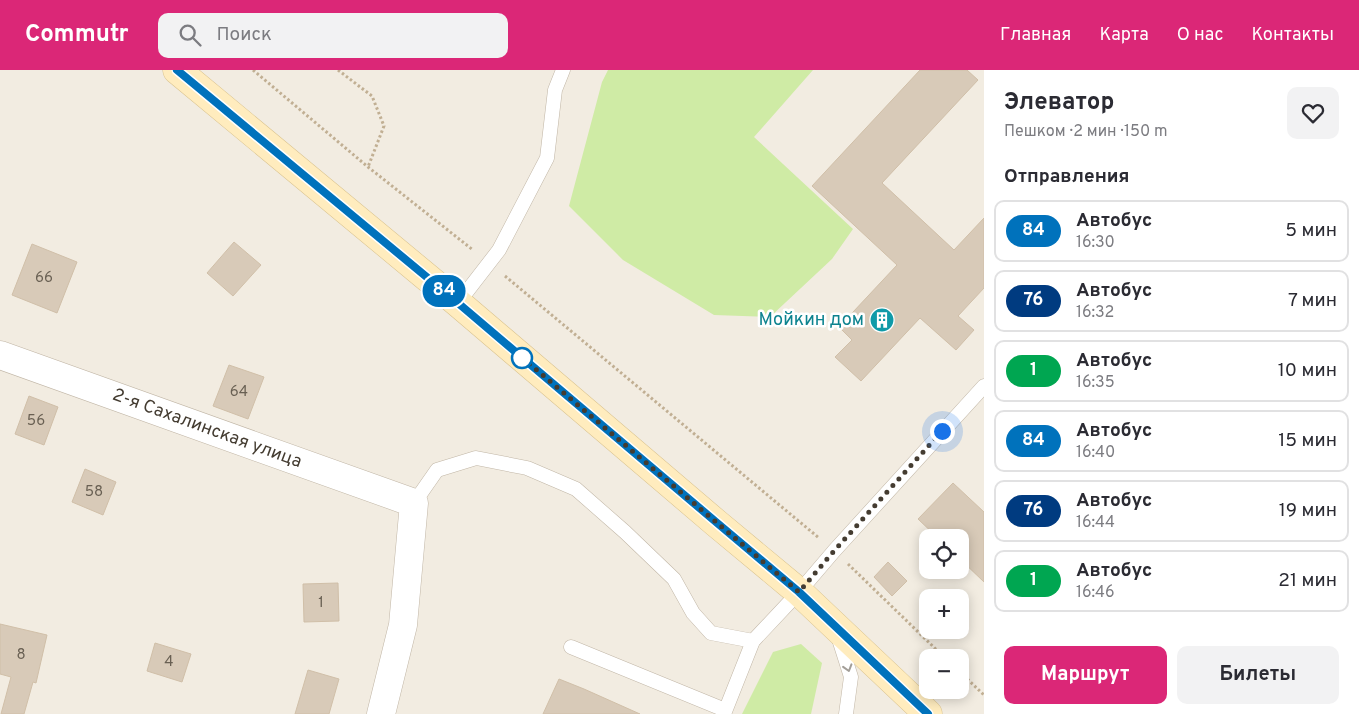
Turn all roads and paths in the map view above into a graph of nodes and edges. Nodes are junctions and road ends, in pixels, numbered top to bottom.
1 (177, 70) edge
2 (253, 70) edge
3 (338, 70) edge
4 (563, 70) edge
5 (368, 167) junction
6 (489, 263) junction
7 (458, 303) junction
8 (0, 355) edge
9 (982, 390) edge
10 (414, 503) junction
11 (834, 551) junction
12 (799, 592) junction
13 (834, 624) junction
14 (753, 640) junction
15 (570, 647) dead end
16 (936, 649) edge
17 (969, 681) edge
18 (984, 695) edge
19 (725, 712) edge
20 (381, 714) edge
21 (846, 714) edge
22 (928, 714) edge

1 - 7 main road
2 - 5 path
3 - 5 path
4 - 6 lane
5 - 6 path
6 - 7 lane
6 - 11 path
7 - 12 main road
8 - 10 street, 2-я Сахалинская улица
9 - 11 lane
10 - 14 lane
10 - 20 street
11 - 12 lane
11 - 16 path
12 - 13 main road
12 - 14 lane
13 -> 21 lane
13 - 22 main road
14 - 19 lane
15 - 19 lane
17 - 18 path

